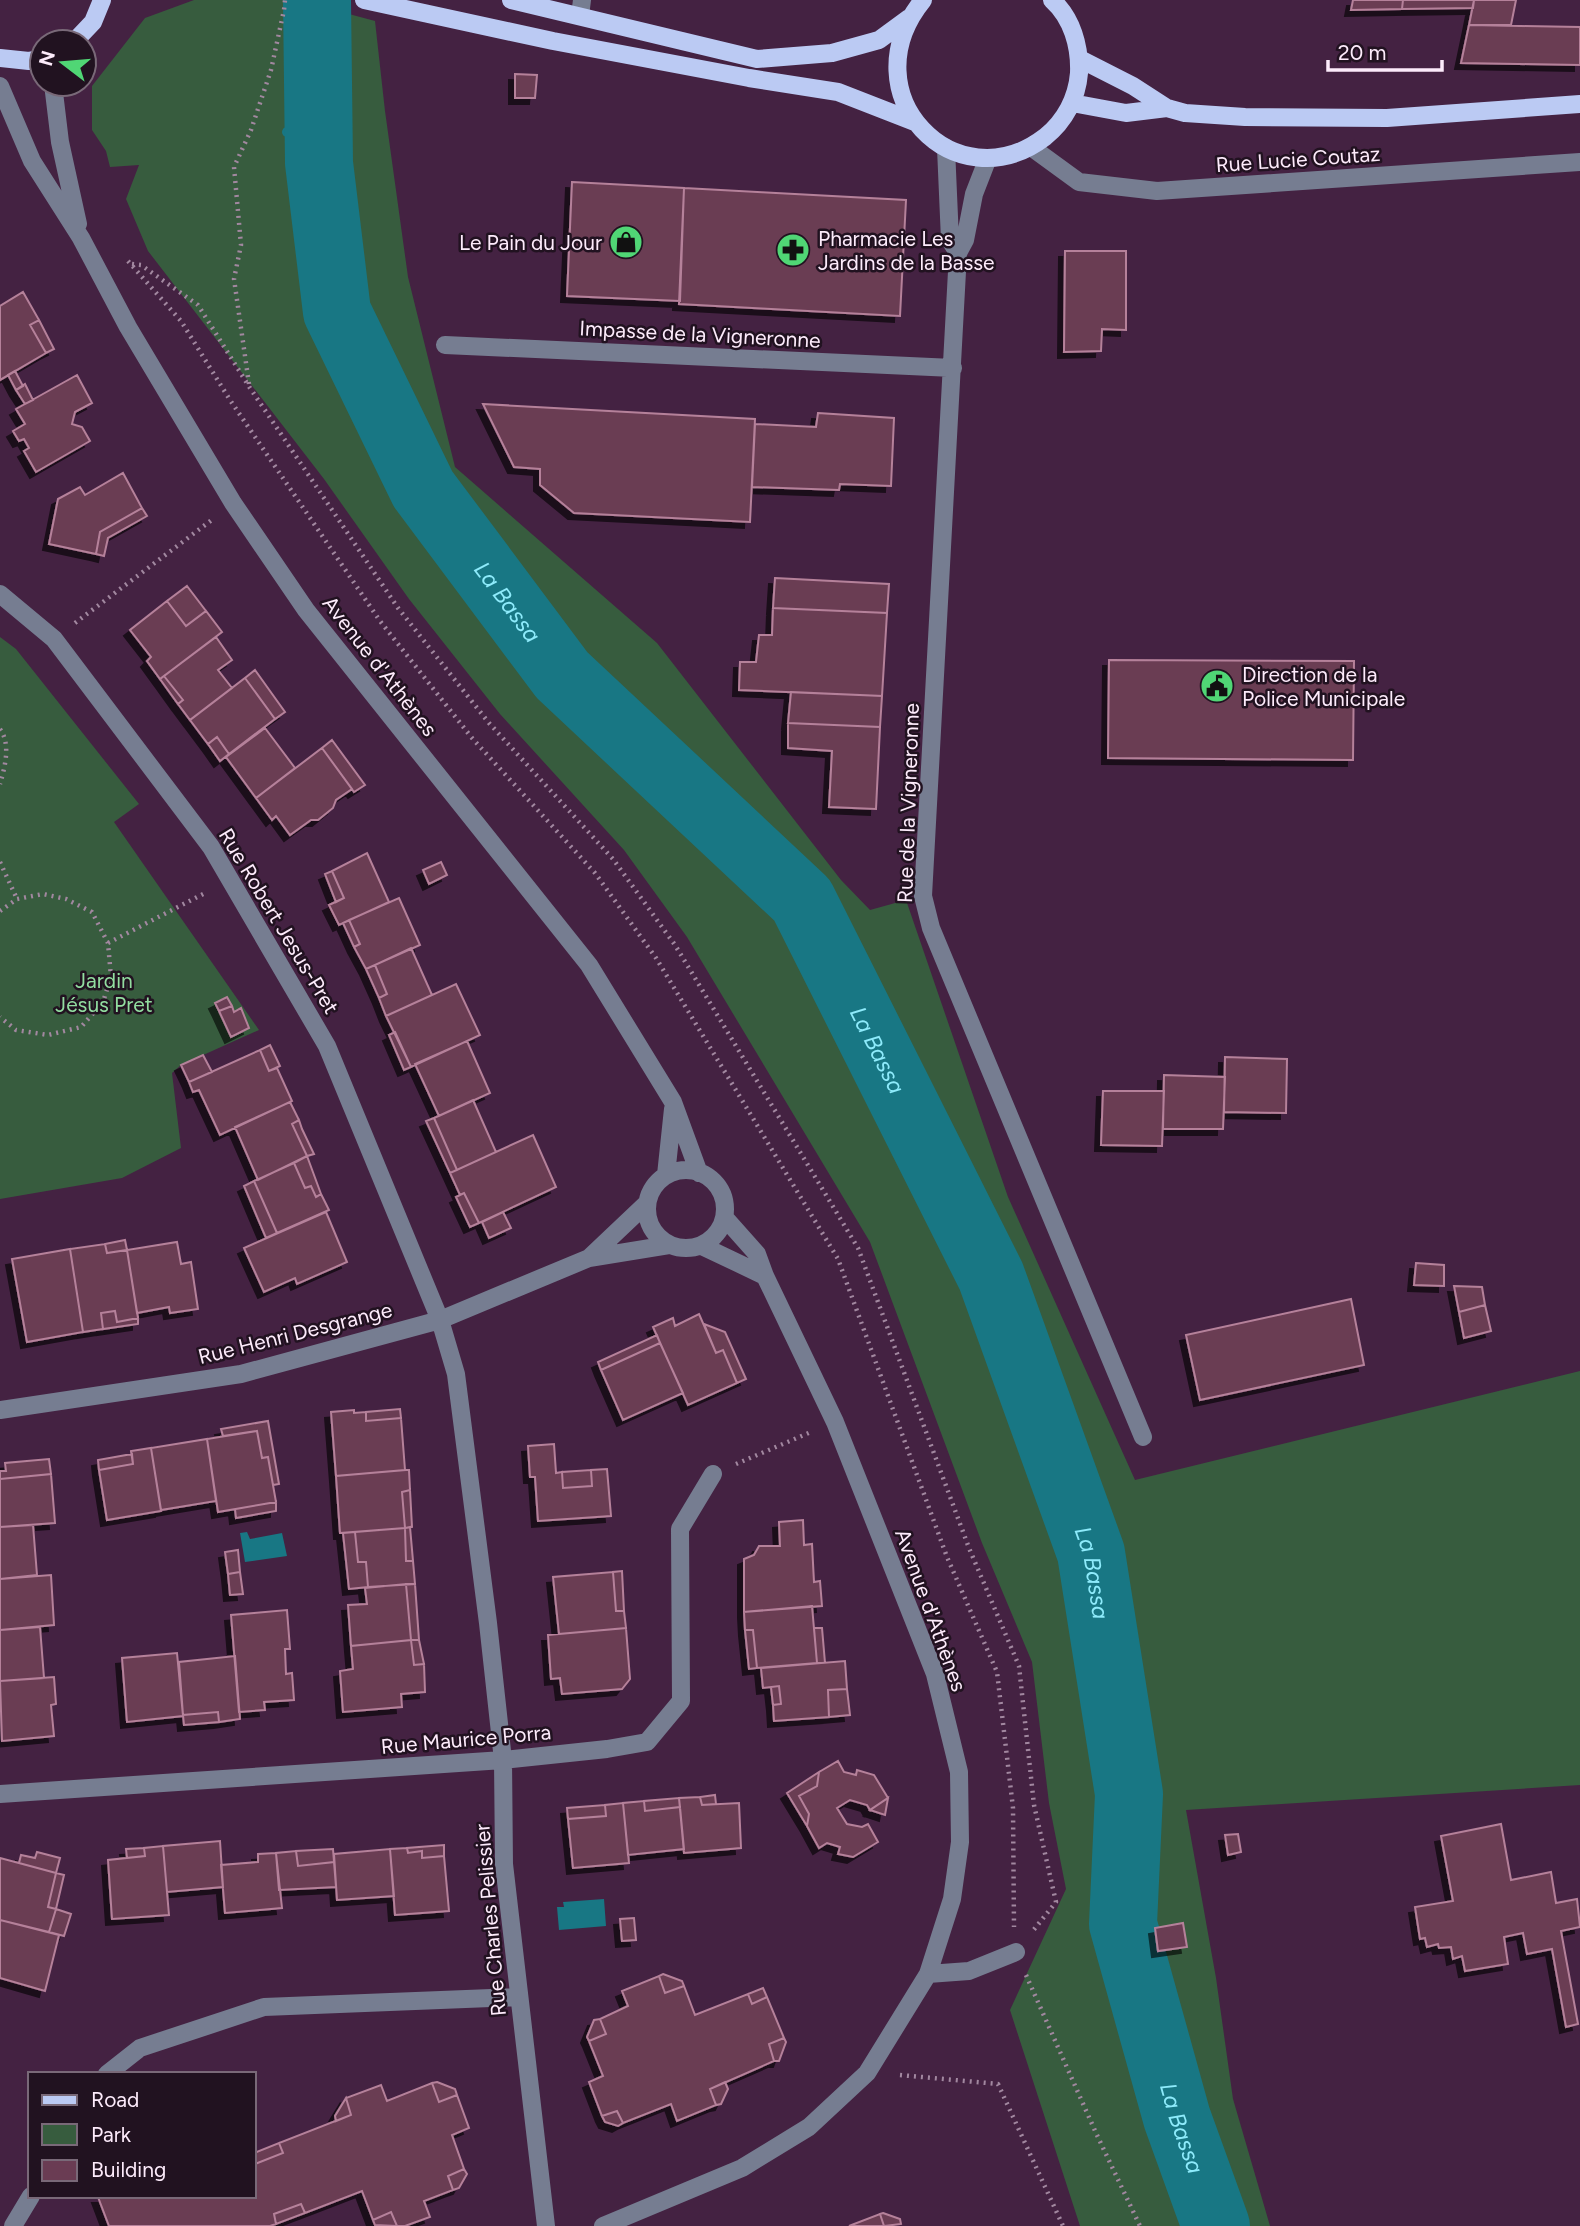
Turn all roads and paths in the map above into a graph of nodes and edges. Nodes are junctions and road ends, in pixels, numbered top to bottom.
1 (102, 0) edge
2 (285, 0) edge
3 (511, 0) edge
4 (923, 0) edge
5 (1052, 0) edge
6 (370, 1) edge
7 (581, 8) edge
8 (909, 18) junction
9 (87, 28) edge
10 (0, 58) edge
11 (1080, 59) junction
12 (28, 61) edge
13 (0, 86) edge
14 (55, 98) edge
15 (1072, 103) junction
16 (1580, 104) edge
17 (1167, 108) junction
18 (915, 122) junction
19 (1031, 147) junction
20 (946, 148) junction
21 (988, 158) junction
22 (1580, 162) edge
23 (81, 237) junction
24 (958, 253) junction
25 (445, 345) dead end
26 (953, 368) junction
27 (250, 388) dead end
28 (233, 503) junction
29 (0, 594) edge
30 (54, 639) junction
31 (0, 729) edge
32 (0, 784) edge
33 (0, 862) edge
34 (208, 892) dead end
35 (17, 899) junction
36 (0, 911) edge
37 (108, 943) junction
38 (0, 1017) edge
39 (673, 1102) junction
40 (699, 1172) junction
41 (666, 1175) junction
42 (646, 1204) junction
43 (725, 1218) junction
44 (669, 1245) junction
45 (702, 1246) junction
46 (589, 1258) junction
47 (765, 1276) junction
48 (440, 1320) junction
49 (0, 1410) edge
50 (835, 1422) junction
51 (1143, 1437) dead end
52 (713, 1474) joint
53 (503, 1760) junction
54 (0, 1794) edge
55 (1016, 1952) joint
56 (928, 1974) junction
57 (519, 1997) junction
58 (110, 2072) edge
59 (867, 2073) junction
60 (30, 2198) edge
61 (13, 2226) edge
62 (546, 2226) edge
63 (603, 2226) edge
64 (1063, 2226) edge
65 (1140, 2226) edge

1 - 9 main road
2 - 27 path
3 - 7 main road
4 - 8 main road
5 - 11 main road
6 - 18 main road
7 - 8 main road
8 - 18 main road
10 - 12 main road
11 - 15 main road
11 - 17 main road
13 - 23 street, Avenue d'Athènes
14 - 23 street, Avenue d'Athènes
15 - 17 main road
15 - 19 main road
16 - 17 main road
18 - 20 main road
19 - 21 main road
19 - 22 street, Rue Lucie Coutaz
20 - 21 main road
20 - 24 street, Rue de la Vigneronne
21 - 24 street, Rue de la Vigneronne
23 - 28 street, Avenue d'Athènes
24 - 26 street, Rue de la Vigneronne
25 - 26 street, Impasse de la Vigneronne
26 - 51 street, Rue de la Vigneronne
28 - 30 path
28 - 39 street, Avenue d'Athènes
29 - 30 street, Rue Robert Jesus-Pret
30 - 48 street, Rue Robert Jesus-Pret
31 - 32 path
33 - 35 path
34 - 37 path
35 - 36 path
35 - 37 path
37 - 38 path
39 - 40 street, Avenue d'Athènes
39 - 41 street
40 - 41 street
40 - 43 street
41 - 42 street
42 - 44 street
42 - 46 street, Rue Henri Desgrange
43 - 45 street
43 - 47 street, Avenue d'Athènes
44 - 45 street
44 - 46 street, Rue Henri Desgrange
45 - 47 street
46 - 48 street, Rue Henri Desgrange
47 - 50 street, Avenue d'Athènes
48 - 49 street, Rue Henri Desgrange
48 - 53 street, Rue Charles Pelissier
50 - 52 path
50 - 56 street, Avenue d'Athènes
52 - 53 street, Rue Maurice Porra
53 - 54 street, Rue Maurice Porra
53 - 57 street, Rue Charles Pelissier
55 - 56 street
55 - 65 path
56 - 59 street, Avenue d'Athènes
57 - 58 street
57 - 62 street, Rue Charles Pelissier
59 - 63 street, Avenue d'Athènes
59 - 64 path
60 - 61 street

